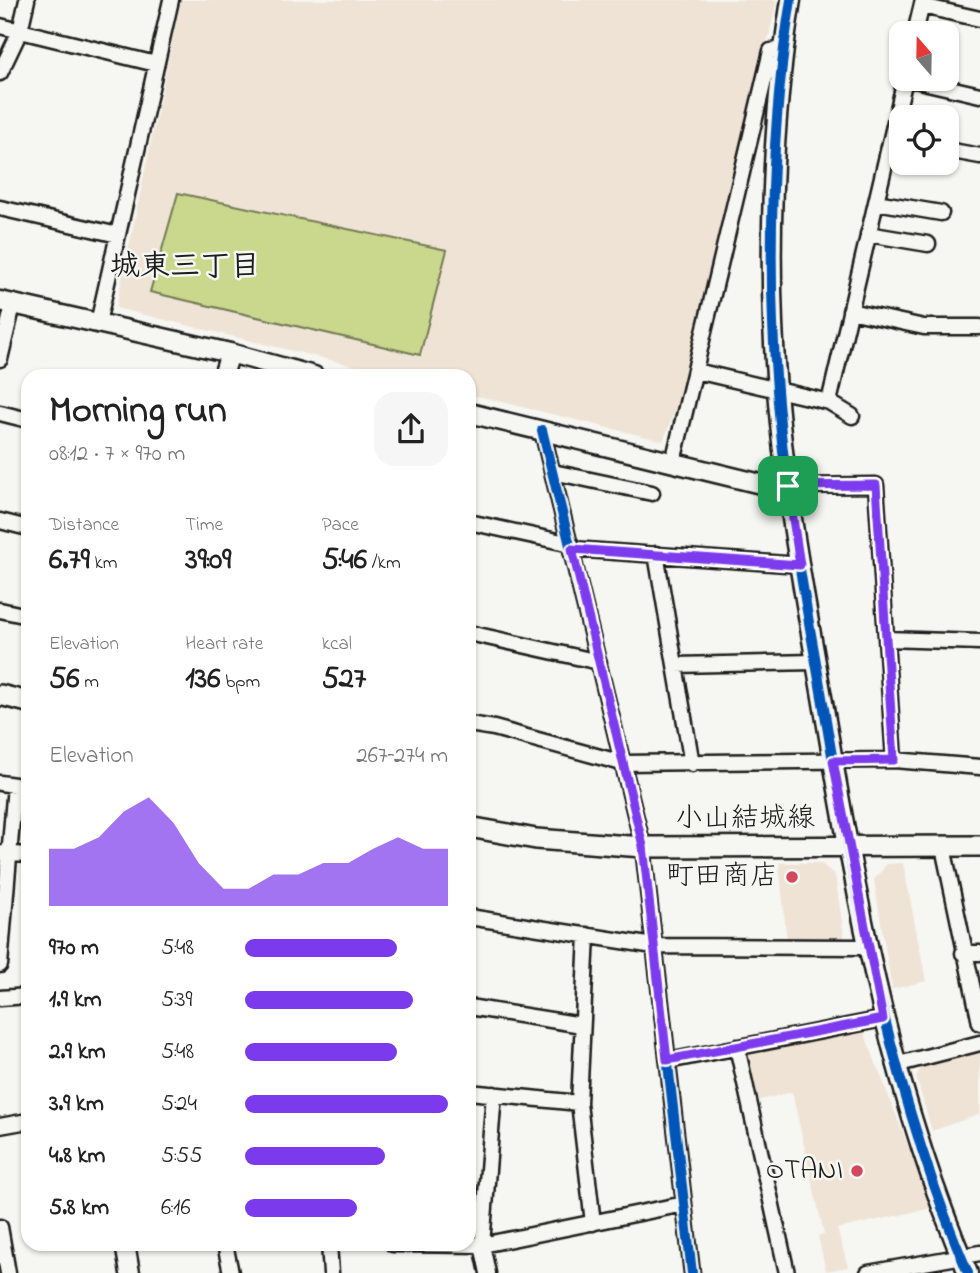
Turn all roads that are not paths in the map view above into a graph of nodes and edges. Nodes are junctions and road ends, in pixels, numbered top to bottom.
1 (27, 0) edge
2 (171, 0) edge
3 (791, 0) edge
4 (923, 3) edge
5 (980, 19) edge
6 (918, 21) edge
7 (0, 26) edge
8 (20, 31) junction
9 (783, 49) junction
10 (156, 64) junction
11 (0, 73) edge
12 (959, 90) edge
13 (980, 94) edge
14 (959, 152) edge
15 (980, 156) edge
16 (889, 162) edge
17 (876, 202) junction
18 (0, 208) edge
19 (941, 212) dead end
20 (118, 234) junction
21 (868, 234) junction
22 (928, 244) dead end
23 (7, 303) edge
24 (850, 311) junction
25 (98, 323) junction
26 (980, 327) edge
27 (230, 353) junction
28 (0, 359) edge
29 (225, 369) edge
30 (288, 369) edge
31 (696, 371) junction
32 (777, 390) junction
33 (829, 402) junction
34 (0, 413) edge
35 (476, 414) edge
36 (852, 416) dead end
37 (21, 418) edge
38 (542, 430) junction
39 (673, 462) junction
40 (552, 471) junction
41 (788, 486) junction
42 (652, 493) dead end
43 (0, 522) edge
44 (476, 524) edge
45 (21, 526) edge
46 (571, 546) junction
47 (656, 554) junction
48 (800, 565) junction
49 (0, 610) edge
50 (21, 614) edge
51 (476, 635) edge
52 (886, 639) junction
53 (980, 642) edge
54 (599, 662) junction
55 (816, 663) junction
56 (675, 665) junction
57 (0, 695) edge
58 (21, 700) edge
59 (476, 725) edge
60 (894, 760) junction
61 (833, 761) junction
62 (622, 763) junction
63 (692, 764) junction
64 (980, 766) edge
65 (0, 783) edge
66 (476, 828) edge
67 (643, 846) junction
68 (980, 846) edge
69 (943, 847) junction
70 (847, 848) junction
71 (5, 854) edge
72 (476, 918) edge
73 (1, 934) edge
74 (587, 936) junction
75 (654, 946) junction
76 (867, 947) junction
77 (963, 953) junction
78 (980, 953) edge
79 (0, 965) edge
80 (21, 996) edge
81 (0, 998) edge
82 (476, 1008) edge
83 (883, 1019) junction
84 (980, 1023) edge
85 (582, 1025) junction
86 (980, 1043) edge
87 (737, 1047) junction
88 (667, 1060) junction
89 (895, 1065) junction
90 (476, 1093) edge
91 (494, 1094) junction
92 (579, 1103) junction
93 (21, 1122) edge
94 (0, 1126) edge
95 (684, 1204) junction
96 (593, 1223) junction
97 (0, 1227) edge
98 (476, 1245) edge
99 (482, 1245) junction
100 (126, 1251) edge
101 (226, 1251) edge
102 (329, 1251) edge
103 (980, 1252) edge
104 (964, 1265) edge
105 (885, 1271) edge
106 (8, 1273) edge
107 (130, 1273) edge
108 (231, 1273) edge
109 (331, 1273) edge
110 (488, 1273) edge
111 (692, 1273) edge
112 (787, 1273) edge
113 (868, 1273) edge

1 - 8 street
2 - 10 street
3 - 9 street
4 - 5 street
4 - 6 street
7 - 8 street
8 - 10 street
8 - 11 street
9 - 31 street
9 - 32 street
10 - 20 street
12 - 13 street
14 - 15 street
16 - 17 street
17 - 19 street
17 - 21 street
18 - 20 street
20 - 25 street
21 - 22 street
21 - 24 street
23 - 25 street
23 - 28 street
24 - 26 street
24 - 33 street
25 - 27 street
27 - 29 street
27 - 30 street
31 - 32 street
31 - 39 street
32 - 33 street
32 - 41 street
33 - 36 street
34 - 37 street
35 - 38 street
38 - 39 street
38 - 40 street
39 - 41 street
40 - 42 street
40 - 46 street
41 - 48 street
41 - 52 street
43 - 45 street
44 - 46 street
46 - 47 street
46 - 54 street
47 - 48 street
47 - 56 street
48 - 55 street
49 - 50 street
51 - 54 street
52 - 53 street
52 - 60 street
54 - 62 street
55 - 56 street
55 - 61 street
56 - 63 street
57 - 58 main road
59 - 62 street
60 - 61 street
60 - 64 street
61 - 63 street
61 - 70 street
62 - 63 street
62 - 67 street
65 - 71 street
66 - 67 main road, 小山結城線
67 - 70 main road, 小山結城線
67 - 75 street
68 - 69 main road, 小山結城線
69 - 70 main road, 小山結城線
69 - 77 street
70 - 76 street
71 - 73 street
72 - 74 street
73 - 79 street
74 - 75 street
74 - 85 street
75 - 76 street
75 - 88 street
76 - 83 street
77 - 78 street
77 - 84 street
80 - 81 street
82 - 85 street
83 - 87 street
83 - 89 street
85 - 92 street
86 - 89 street
87 - 88 street
87 - 112 street
88 - 95 street
89 - 104 street
90 - 91 street
91 - 92 street
91 - 99 street
92 - 96 street
93 - 94 street
95 - 96 street
95 - 111 street
96 - 99 street
97 - 106 street
98 - 99 street
99 - 110 street
100 - 107 street
101 - 108 street
102 - 109 street
103 - 104 street
104 - 105 street
105 - 113 street

